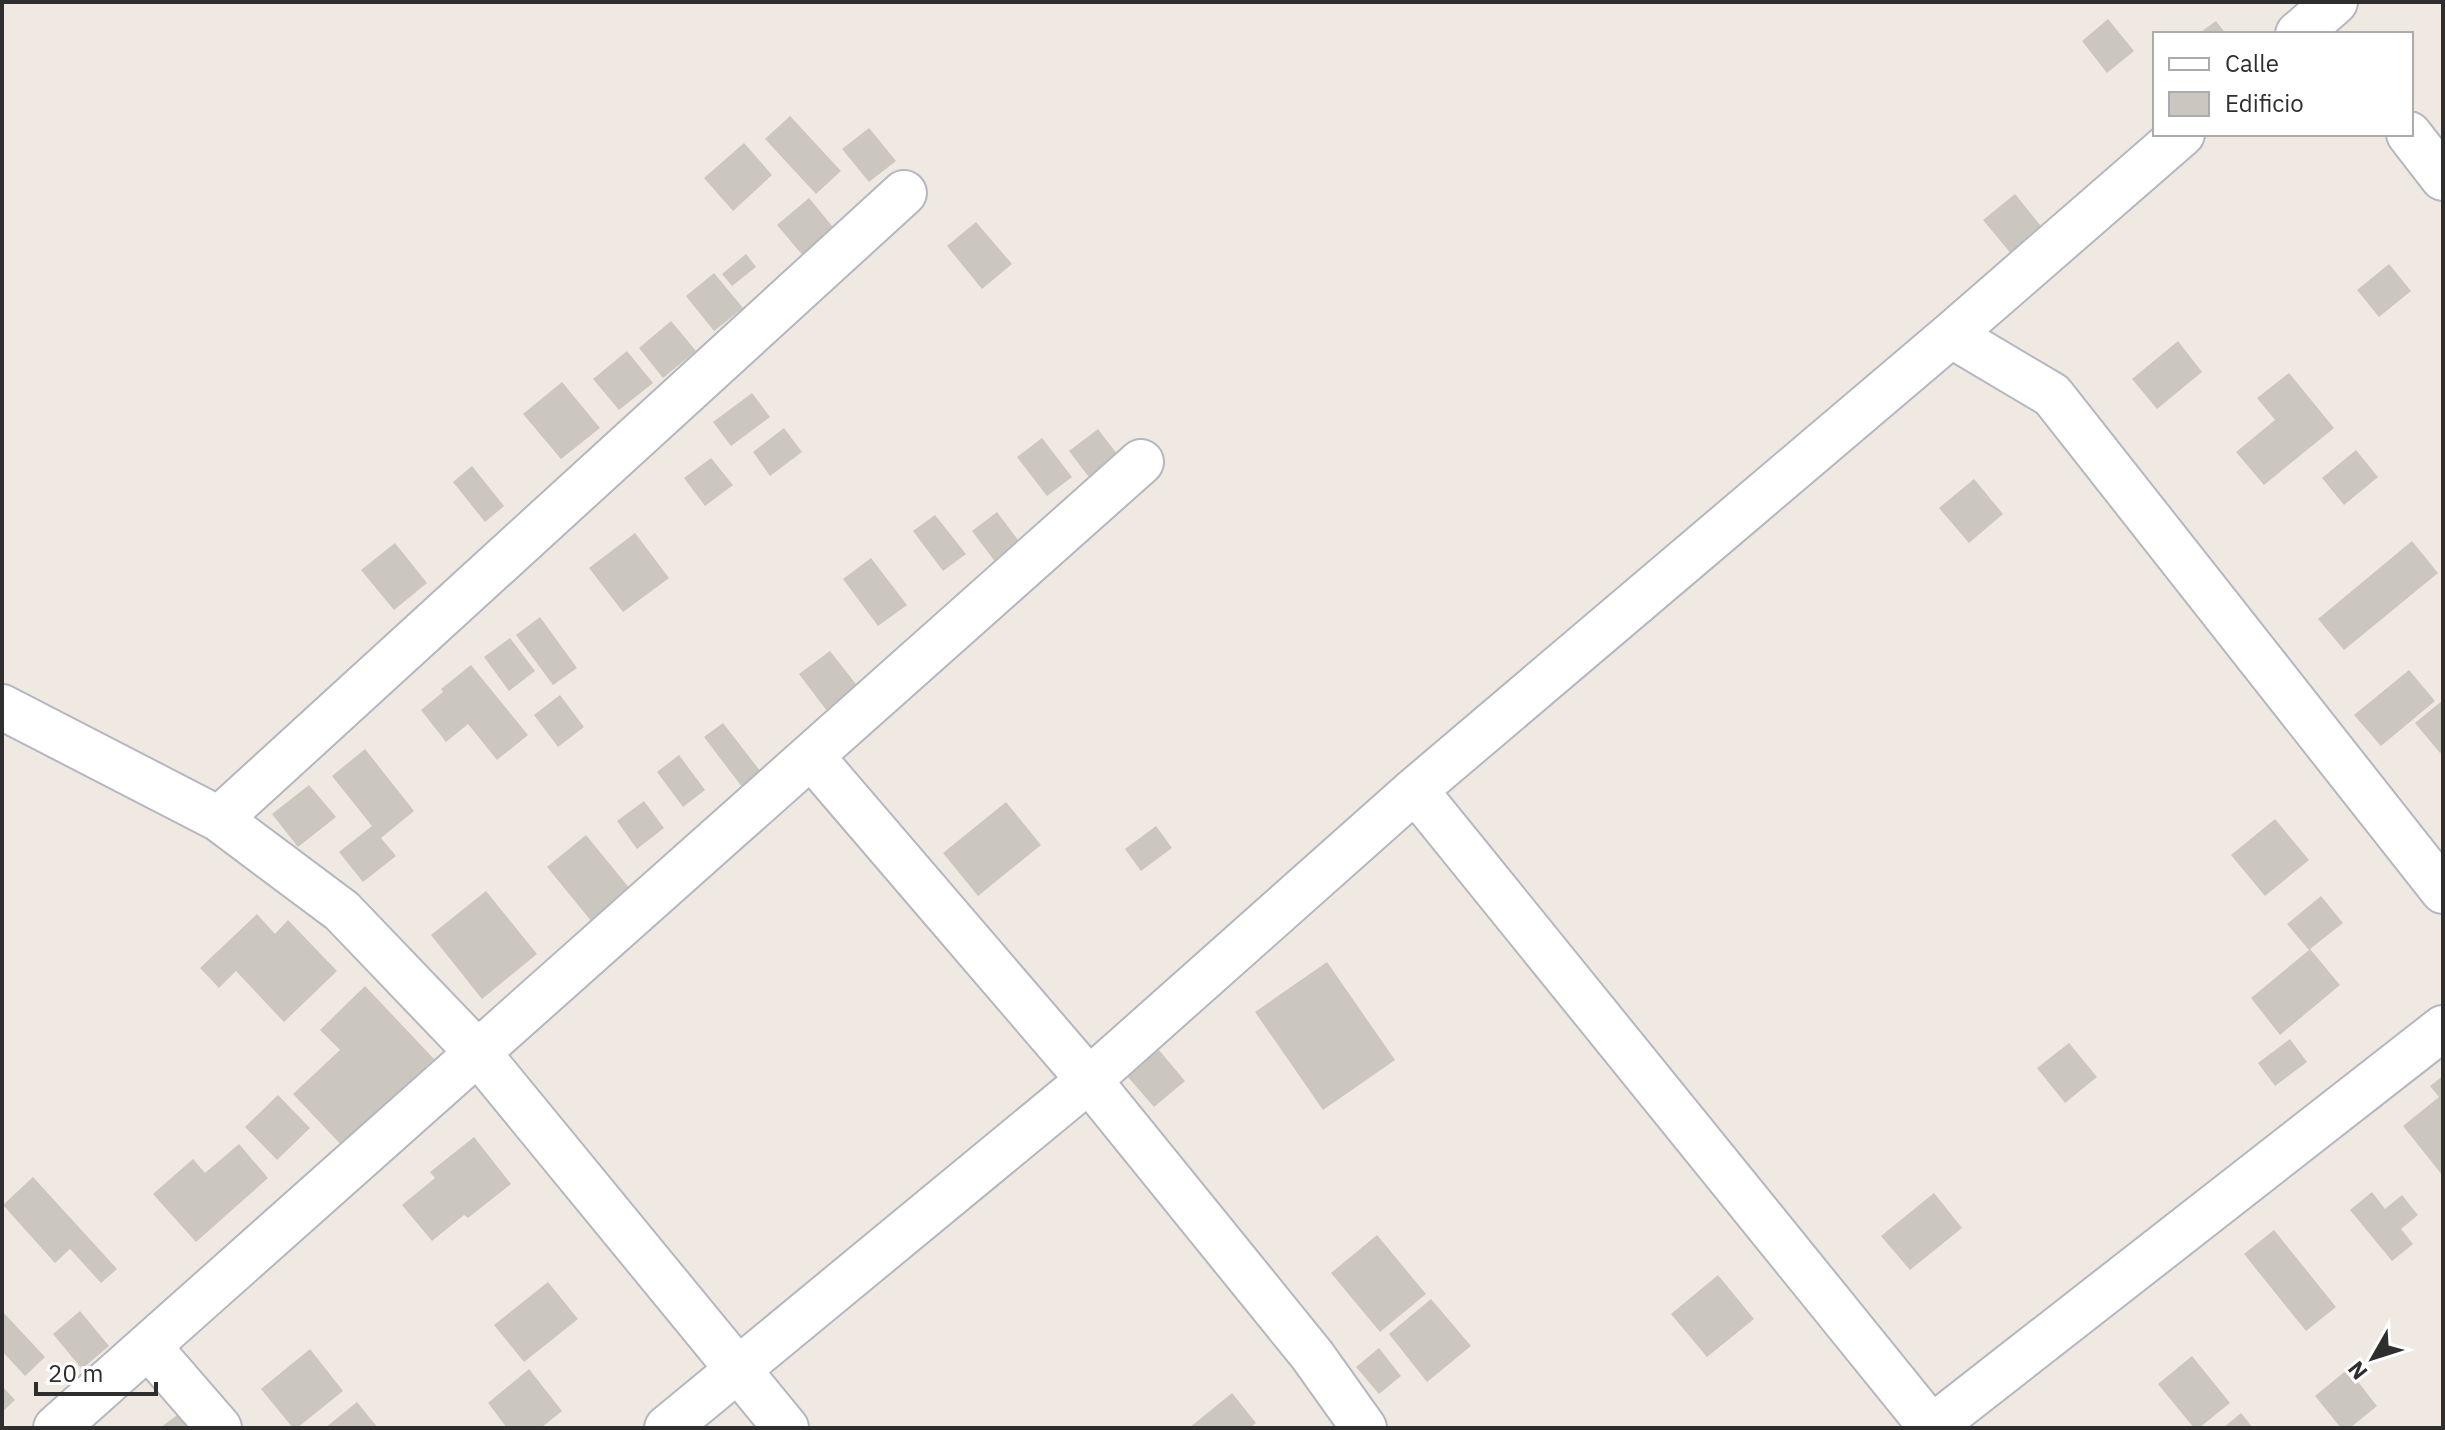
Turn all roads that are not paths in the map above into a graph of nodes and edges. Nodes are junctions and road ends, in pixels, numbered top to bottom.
1 (2180, 136) edge
2 (2411, 136) edge
3 (2443, 178) edge
4 (904, 193) dead end
5 (1951, 335) junction
6 (1141, 462) dead end
7 (2, 707) edge
8 (811, 756) junction
9 (1415, 790) junction
10 (219, 819) junction
11 (2443, 891) edge
12 (2443, 1028) edge
13 (478, 1053) junction
14 (1089, 1080) junction
15 (148, 1346) junction
16 (737, 1369) junction
17 (56, 1428) edge
18 (219, 1428) edge
19 (667, 1428) edge
20 (786, 1428) edge
21 (1364, 1428) edge
22 (1931, 1428) edge

1 - 5 street
2 - 3 street
4 - 10 street
5 - 9 street
5 - 11 street
6 - 8 street
7 - 10 street
8 - 13 street
8 - 14 street
9 - 14 street
9 - 22 street
10 - 13 street
12 - 22 street
13 - 15 street
13 - 16 street
14 - 16 street
14 - 21 street
15 - 17 street
15 - 18 street
16 - 19 street
16 - 20 street

